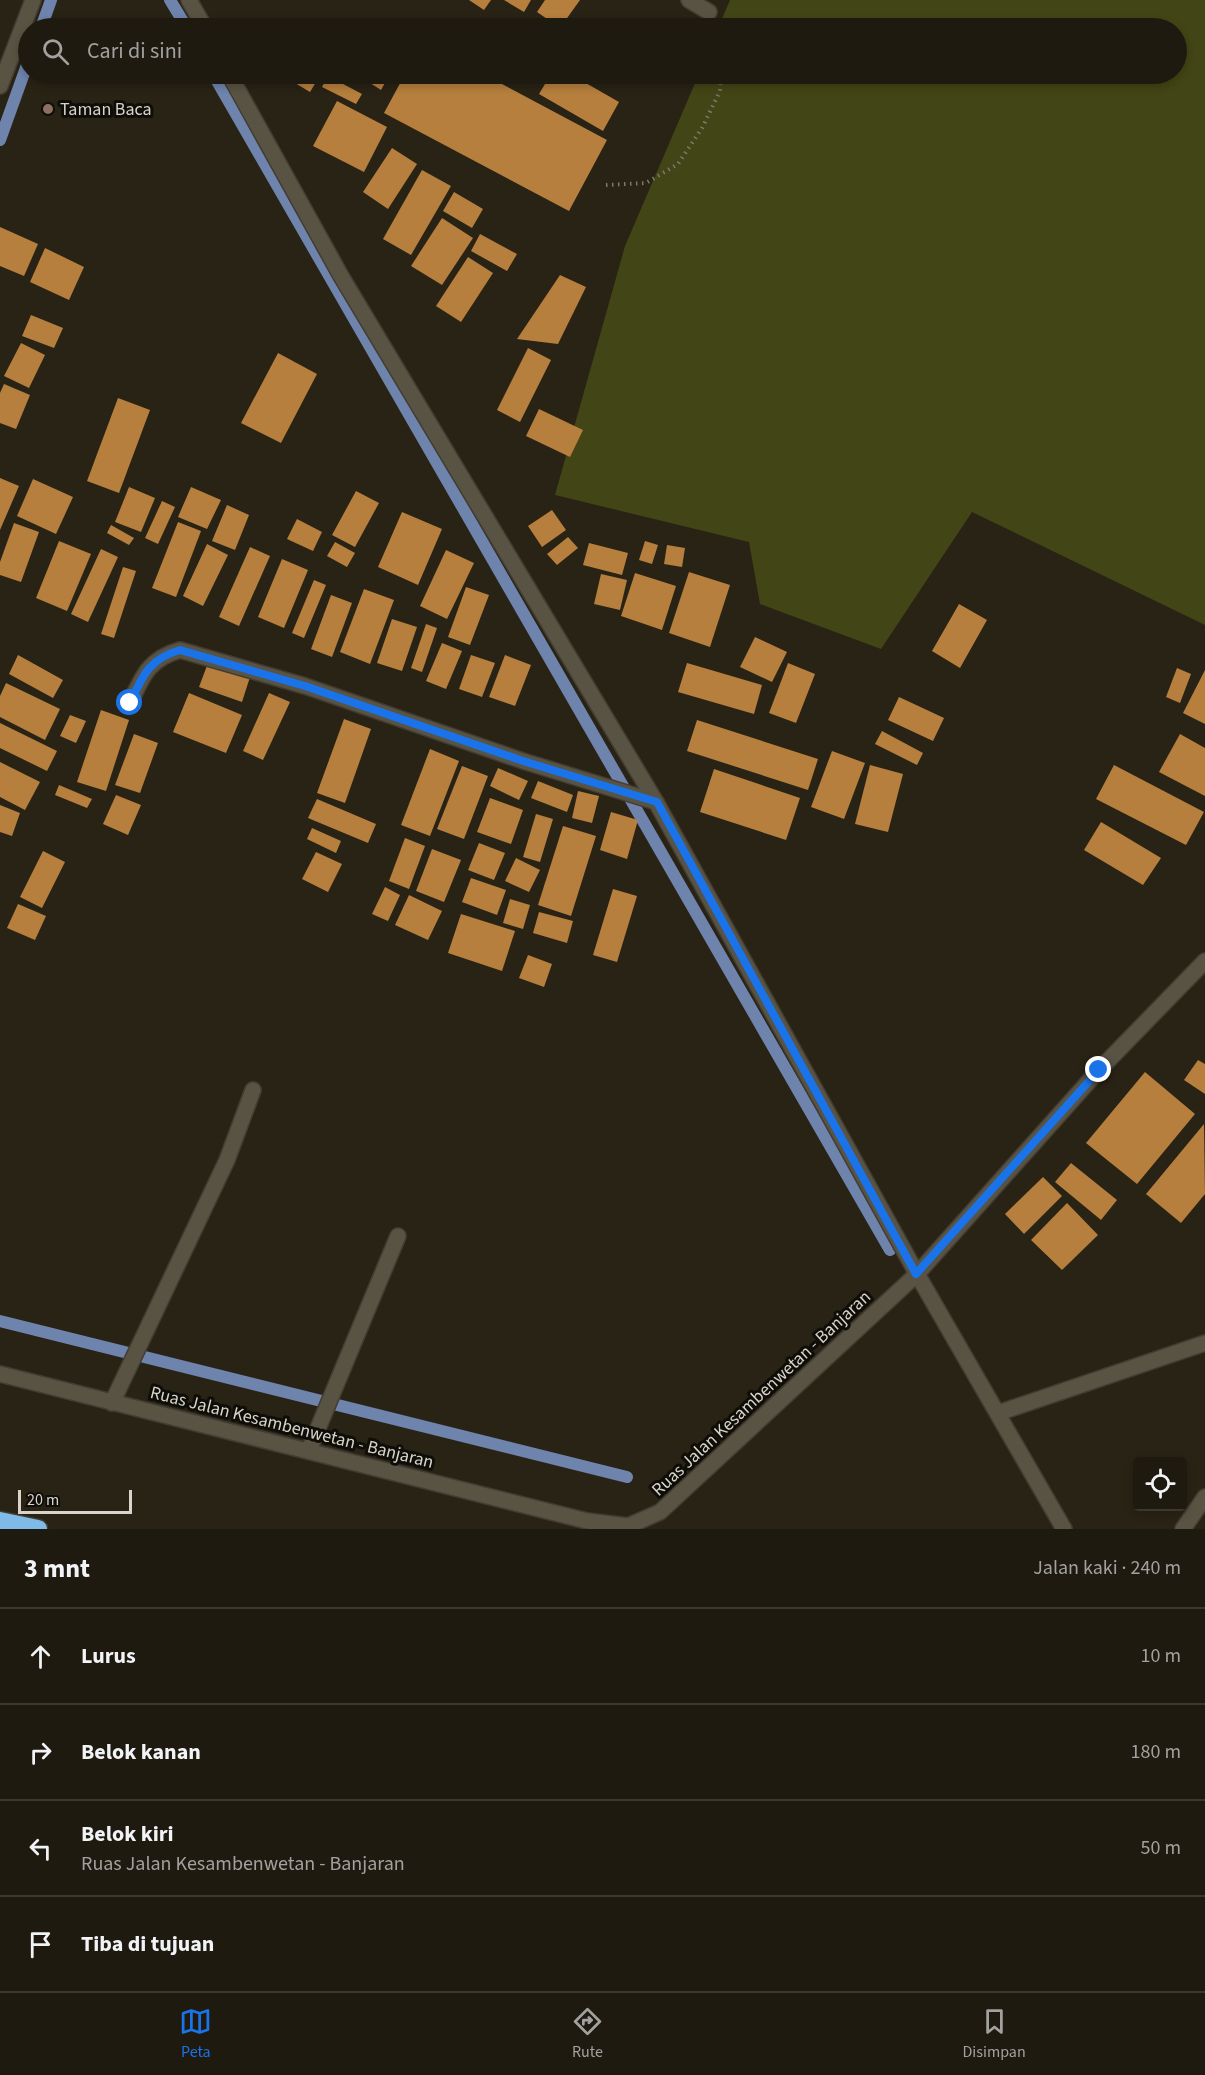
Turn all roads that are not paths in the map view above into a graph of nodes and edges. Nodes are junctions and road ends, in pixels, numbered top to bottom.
1 (33, 0) edge
2 (189, 0) edge
3 (689, 0) edge
4 (709, 12) dead end
5 (26, 18) edge
6 (199, 18) edge
7 (18, 40) edge
8 (235, 84) edge
9 (0, 87) edge
10 (130, 703) dead end
11 (657, 802) junction
12 (1205, 961) edge
13 (253, 1089) dead end
14 (398, 1236) dead end
15 (916, 1274) junction
16 (1205, 1343) edge
17 (0, 1374) edge
18 (112, 1403) junction
19 (998, 1413) junction
20 (309, 1450) junction
21 (1205, 1497) edge
22 (0, 1521) edge
23 (38, 1529) edge
24 (1064, 1529) edge
25 (1183, 1529) edge

1 - 5 street
2 - 6 street
3 - 4 street
7 - 9 street
8 - 11 street
10 - 11 street
11 - 15 street
12 - 15 street, Ruas Jalan Kesambenwetan - Banjaran
13 - 18 street
14 - 20 street
15 - 19 street
15 - 20 street, Ruas Jalan Kesambenwetan - Banjaran
16 - 19 street
17 - 18 street, Ruas Jalan Kesambenwetan - Banjaran
18 - 20 street, Ruas Jalan Kesambenwetan - Banjaran
19 - 24 street
21 - 25 street
22 - 23 highway

